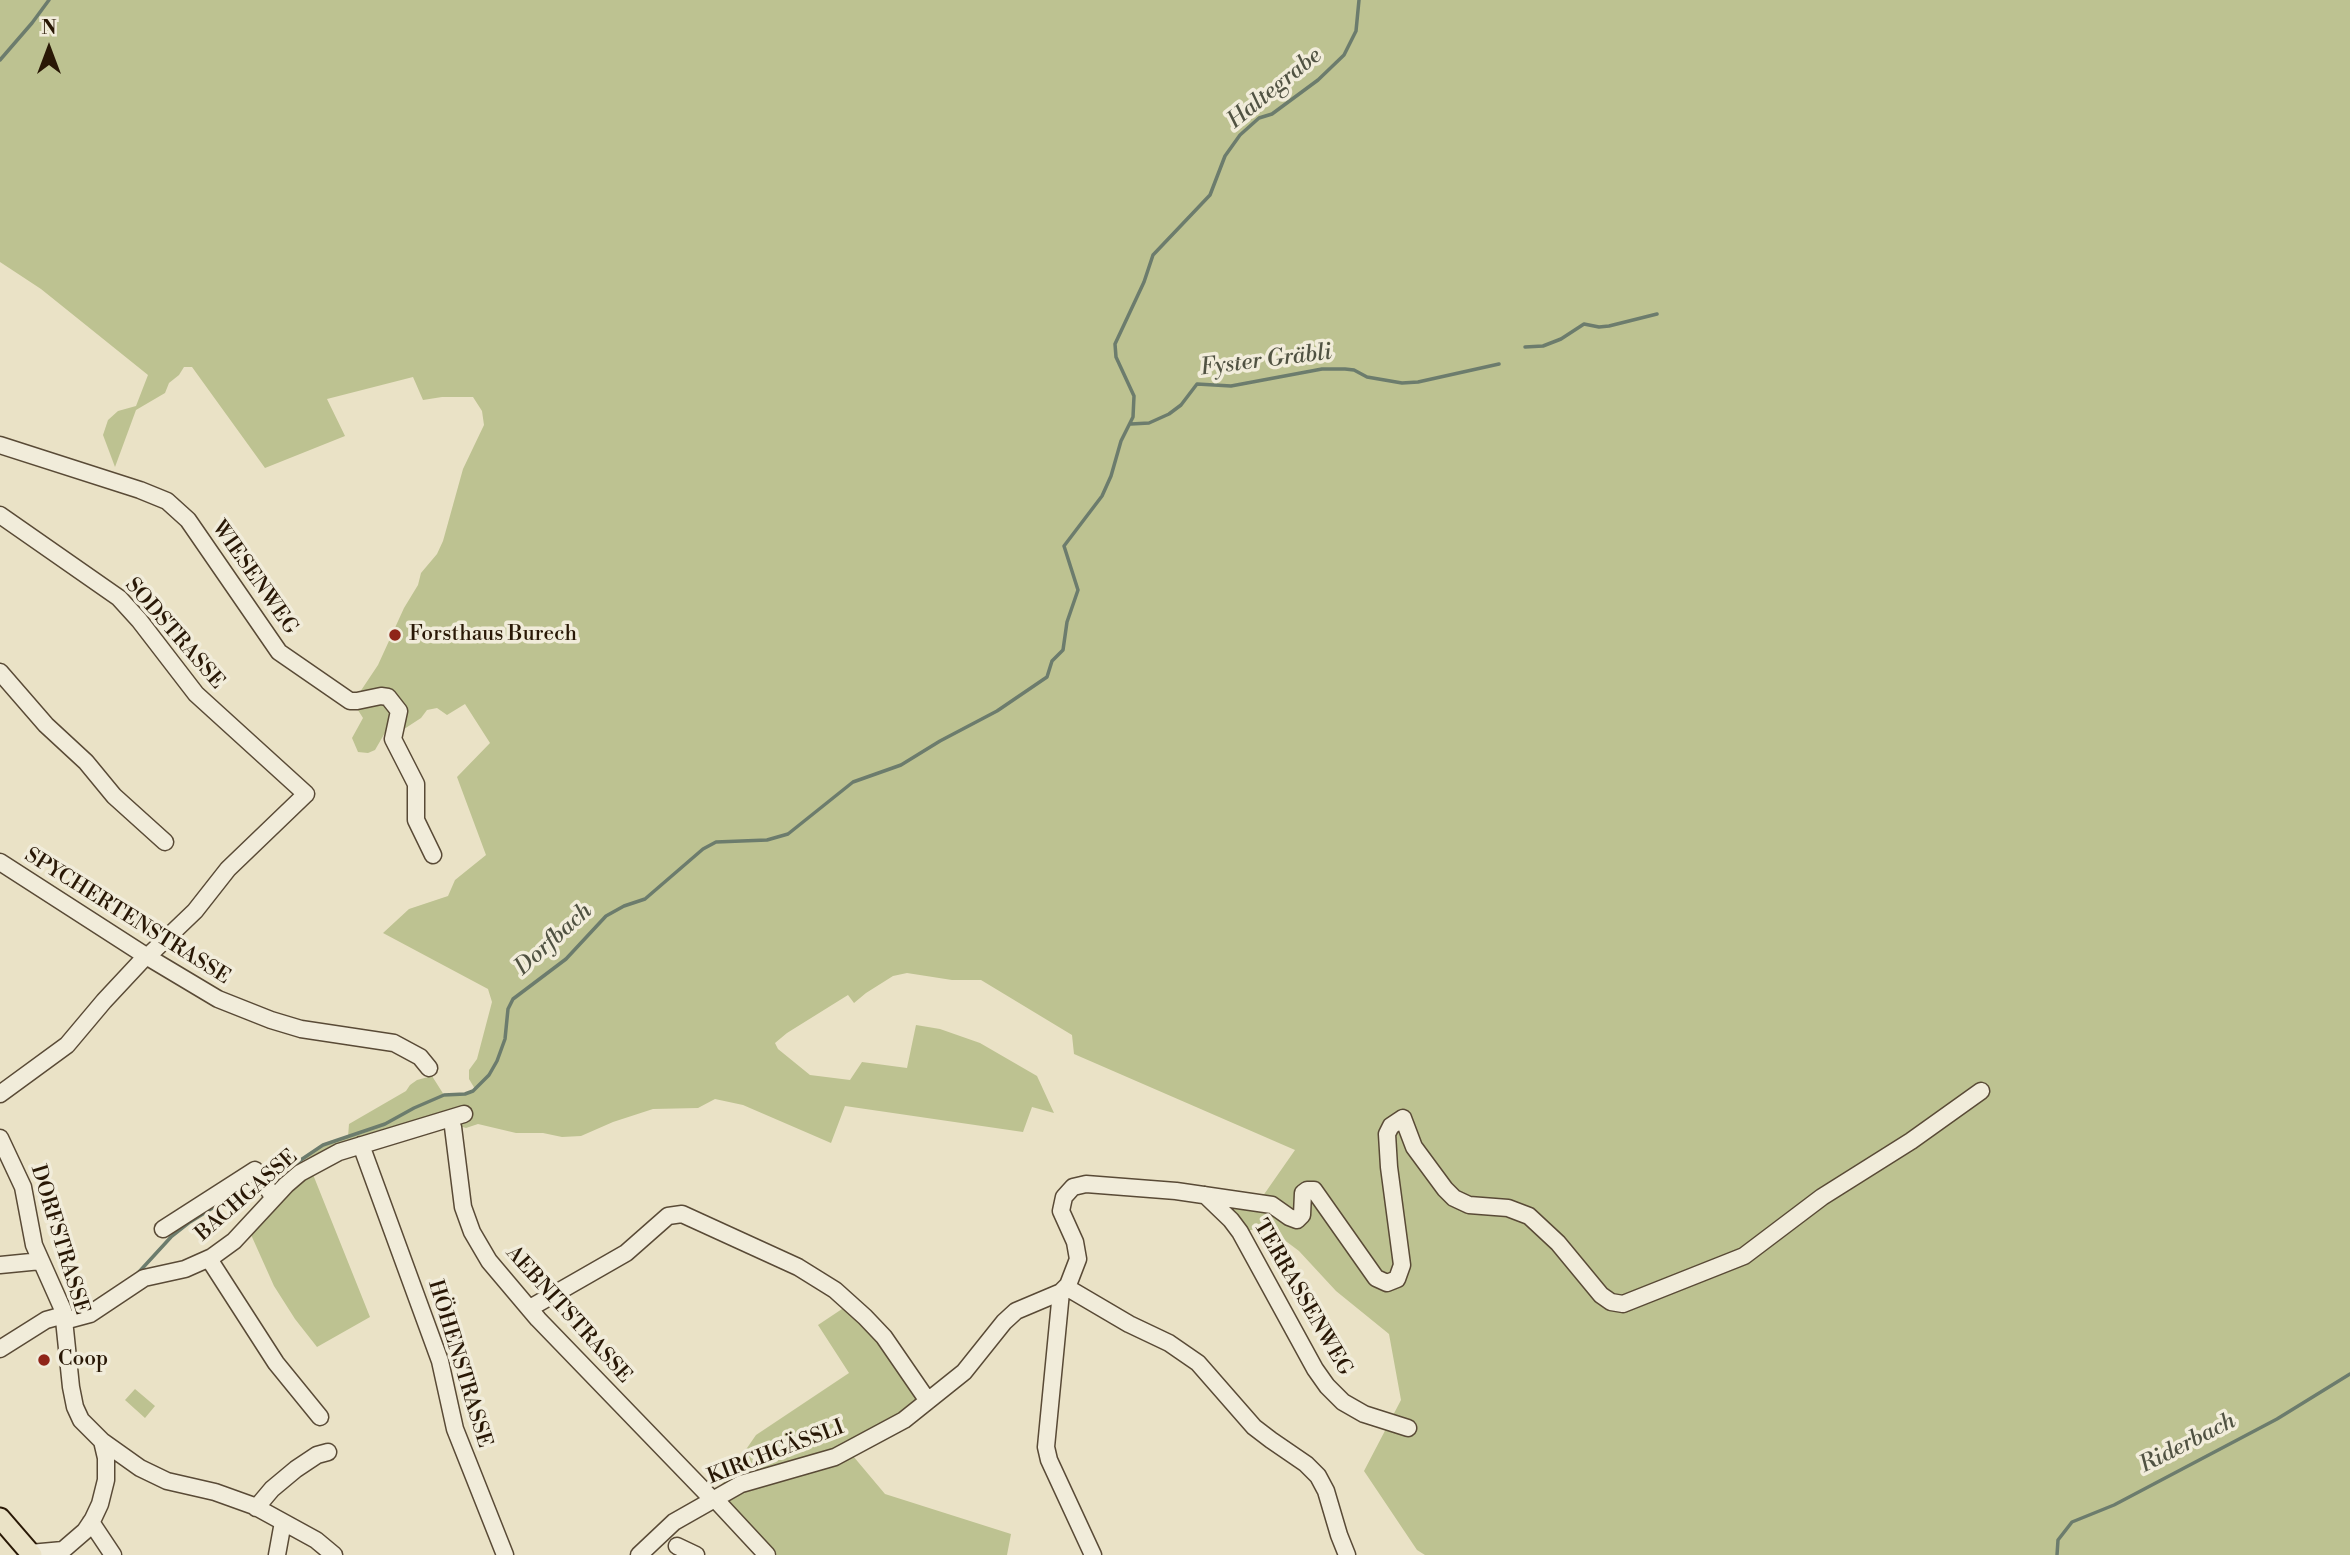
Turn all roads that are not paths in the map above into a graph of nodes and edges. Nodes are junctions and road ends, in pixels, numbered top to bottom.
1 (0, 445) edge
2 (0, 515) edge
3 (0, 672) edge
4 (165, 842) dead end
5 (433, 855) dead end
6 (0, 862) edge
7 (147, 956) junction
8 (429, 1068) dead end
9 (1981, 1091) dead end
10 (0, 1094) edge
11 (464, 1114) dead end
12 (453, 1127) dead end
13 (0, 1138) edge
14 (361, 1144) junction
15 (264, 1183) junction
16 (1205, 1195) junction
17 (163, 1229) dead end
18 (209, 1259) junction
19 (41, 1261) junction
20 (0, 1265) edge
21 (1064, 1289) junction
22 (530, 1308) junction
23 (64, 1318) junction
24 (0, 1349) edge
25 (928, 1401) junction
26 (320, 1417) dead end
27 (1408, 1428) dead end
28 (102, 1441) junction
29 (328, 1452) dead end
30 (713, 1499) junction
31 (256, 1507) junction
32 (0, 1518) edge
33 (91, 1522) junction
34 (283, 1522) junction
35 (677, 1546) dead end
36 (31, 1554) edge
37 (113, 1555) edge
38 (277, 1555) edge
39 (334, 1555) edge
40 (505, 1555) edge
41 (639, 1555) edge
42 (696, 1555) edge
43 (767, 1555) edge
44 (1093, 1555) edge
45 (1347, 1555) edge

1 - 5 street, WIESENWEG
2 - 7 street, SODSTRASSE
3 - 4 street
6 - 7 street, SPYCHERTENSTRASSE
7 - 8 street, SPYCHERTENSTRASSE
7 - 10 street
9 - 16 street
11 - 14 street, BACHGASSE
12 - 22 street, AEBNITSTRASSE
13 - 19 street, DORFSTRASSE
14 - 15 street, BACHGASSE
14 - 40 street, HÖHENSTRASSE
15 - 17 street
15 - 18 street, BACHGASSE
16 - 21 street
16 - 27 street, TERRASSENWEG
18 - 23 street, BACHGASSE
18 - 26 street
19 - 20 street
19 - 23 street, DORFSTRASSE
21 - 25 street, KIRCHGÄSSLI
21 - 44 street
21 - 45 street
22 - 25 street
22 - 30 street, AEBNITSTRASSE
23 - 24 street, BACHGASSE
23 - 28 street, DORFSTRASSE
25 - 30 street, KIRCHGÄSSLI
28 - 31 street, DORFSTRASSE
28 - 33 street
29 - 31 street
30 - 41 street, KIRCHGÄSSLI
30 - 43 street, AEBNITSTRASSE
31 - 34 street, DORFSTRASSE
32 - 36 main road
33 - 36 street
33 - 37 street
34 - 38 street
34 - 39 street, DORFSTRASSE
35 - 42 street

